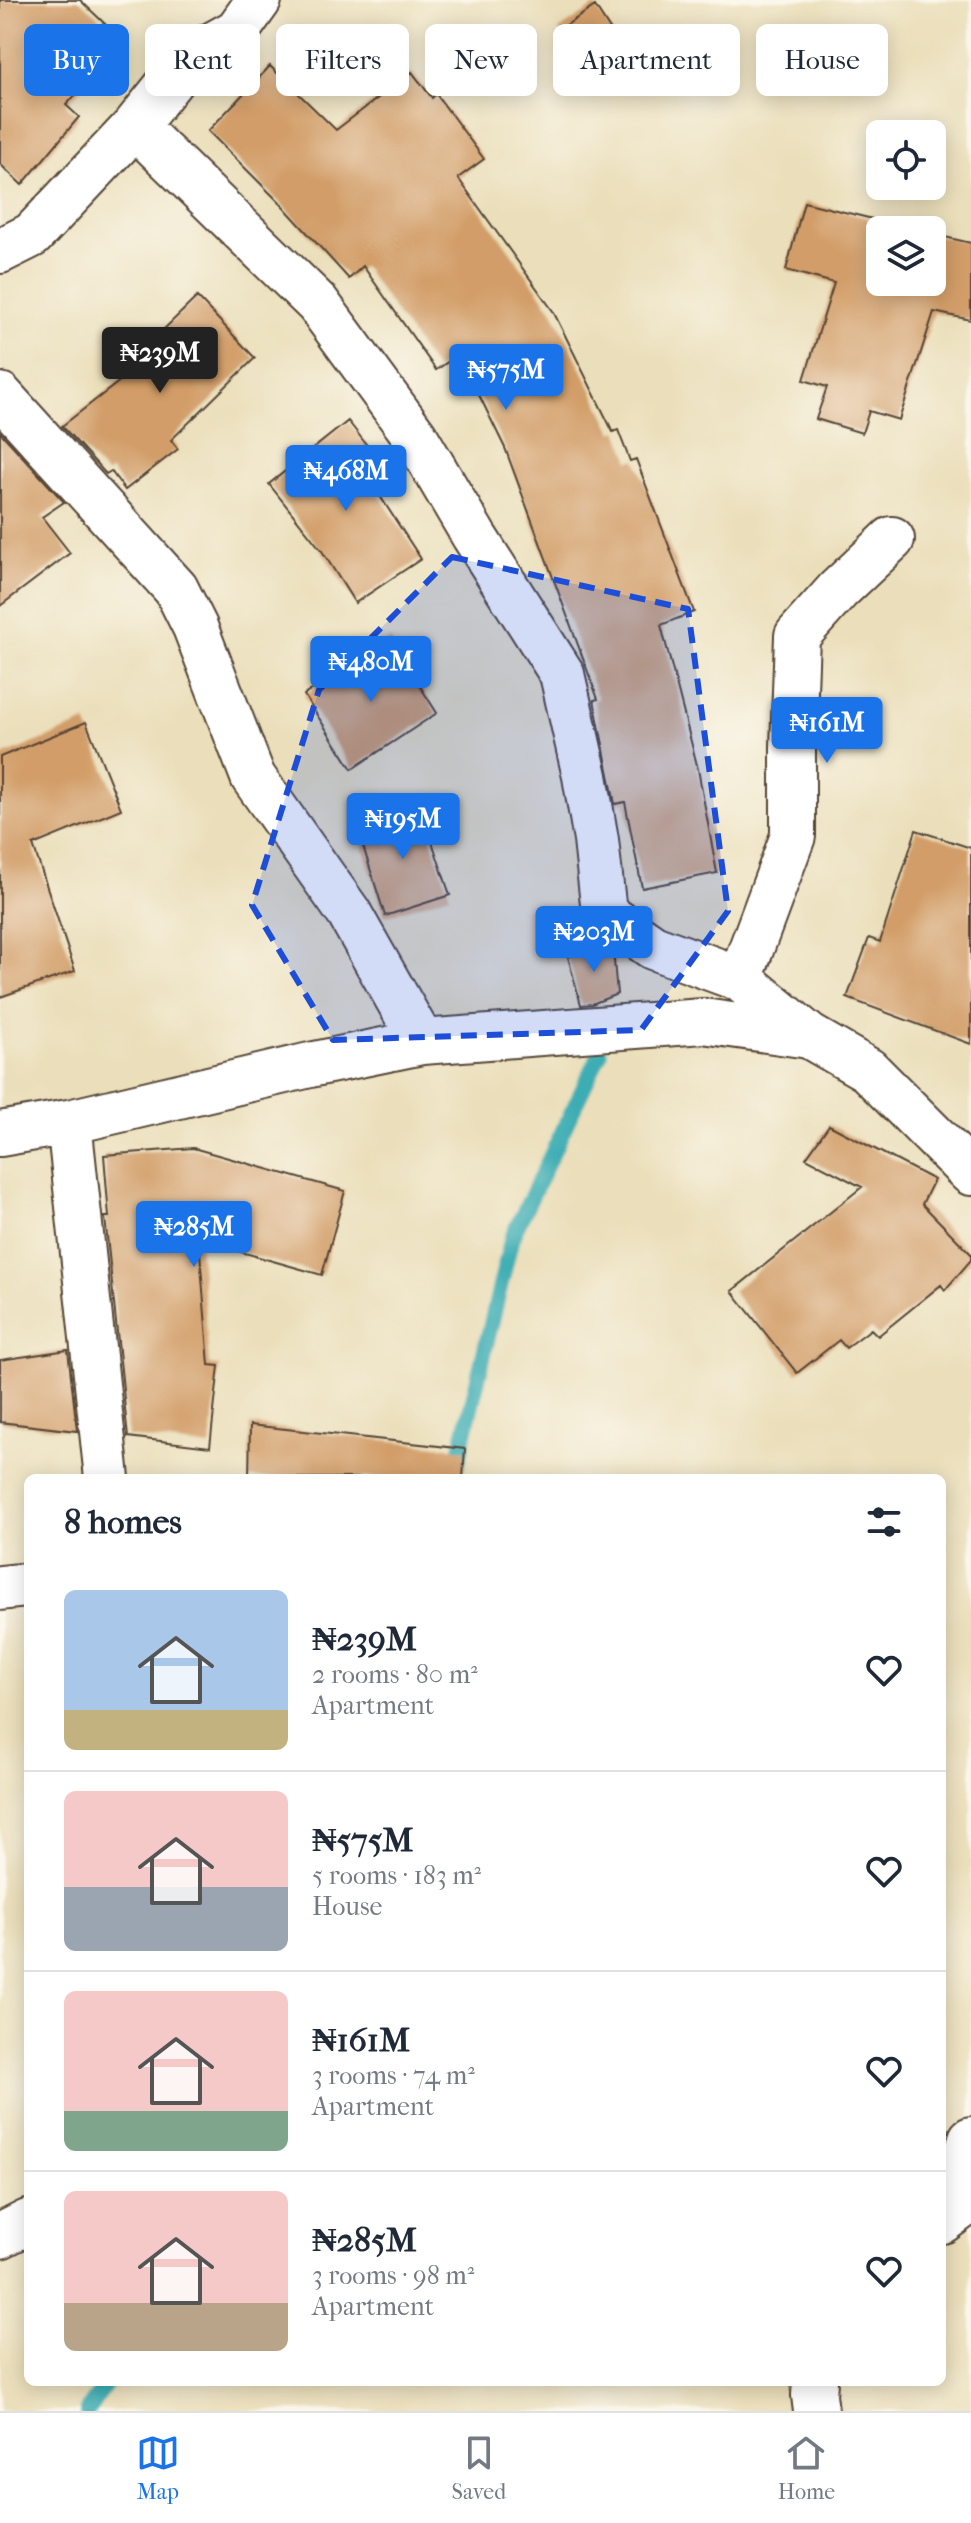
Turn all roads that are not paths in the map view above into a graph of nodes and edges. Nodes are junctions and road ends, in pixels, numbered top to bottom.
1 (259, 0) edge
2 (135, 126) junction
3 (0, 251) edge
4 (0, 395) edge
5 (892, 539) dead end
6 (740, 979) junction
7 (809, 1036) junction
8 (422, 1042) junction
9 (69, 1122) junction
10 (0, 1134) edge
11 (971, 1173) edge
12 (107, 1474) edge
13 (24, 1585) edge
14 (0, 1588) edge
15 (971, 2139) edge
16 (946, 2218) edge
17 (24, 2224) edge
18 (0, 2236) edge
19 (815, 2386) edge
20 (816, 2411) edge

1 - 2 street
2 - 3 street
2 - 6 street
4 - 8 street
5 - 6 street
6 - 7 street
7 - 8 street
7 - 11 street
8 - 9 street
9 - 10 street
9 - 12 street
13 - 14 street
15 - 16 street
17 - 18 street
19 - 20 street

